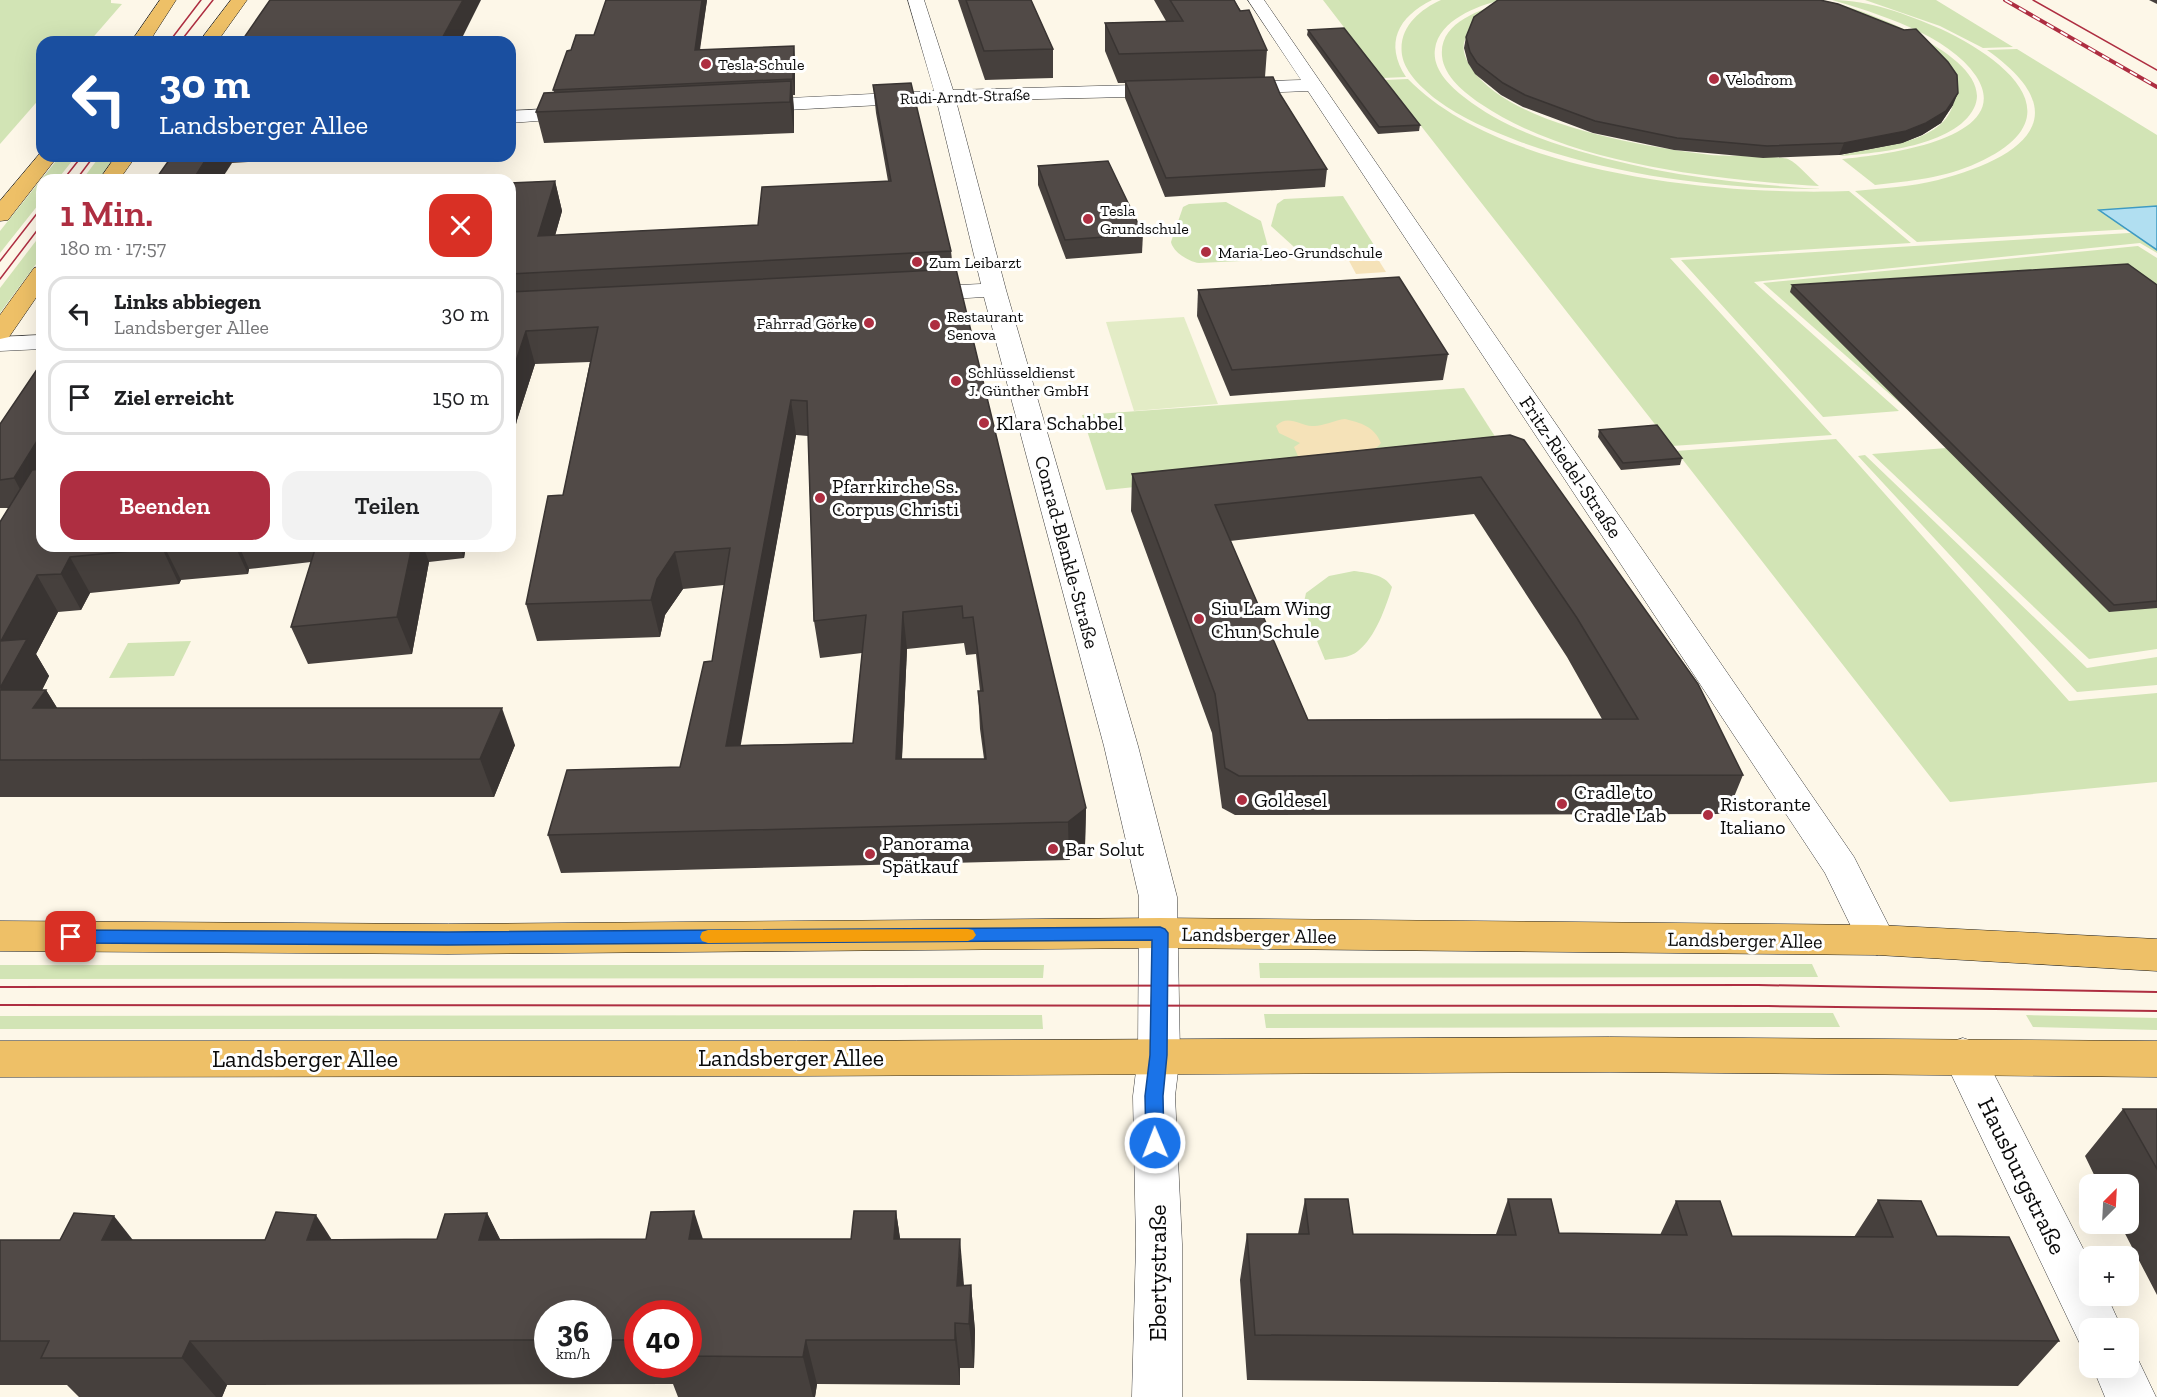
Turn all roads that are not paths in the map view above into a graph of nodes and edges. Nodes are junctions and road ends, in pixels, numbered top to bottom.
1 (168, 0) edge
2 (239, 0) edge
3 (916, 0) edge
4 (1256, 0) edge
5 (144, 36) edge
6 (212, 36) edge
7 (1313, 85) junction
8 (1217, 88) edge
9 (1193, 89) edge
10 (945, 96) junction
11 (730, 106) edge
12 (603, 112) edge
13 (516, 117) edge
14 (43, 162) edge
15 (0, 215) edge
16 (36, 281) edge
17 (994, 290) junction
18 (893, 296) edge
19 (0, 332) edge
20 (36, 342) edge
21 (0, 344) edge
22 (1160, 933) junction
23 (0, 936) edge
24 (1877, 940) junction
25 (2157, 955) edge
26 (1159, 1055) junction
27 (1963, 1055) junction
28 (0, 1059) edge
29 (2157, 1059) edge
30 (2093, 1318) edge
31 (2122, 1378) edge
32 (1157, 1397) edge
33 (2131, 1397) edge

1 - 5 main road
2 - 6 main road
3 - 10 street, Conrad-Blenkle-Straße
4 - 7 street, Fritz-Riedel-Straße
7 - 8 street
7 - 24 street, Fritz-Riedel-Straße
9 - 10 street, Rudi-Arndt-Straße
10 - 11 street, Rudi-Arndt-Straße
10 - 17 street, Conrad-Blenkle-Straße
12 - 13 street
14 - 15 main road
16 - 19 main road
17 - 18 street
17 - 22 street, Conrad-Blenkle-Straße
20 - 21 street
22 - 23 main road, Landsberger Allee
22 - 24 main road, Landsberger Allee
22 - 26 street, Ebertystraße
24 - 25 main road, Landsberger Allee
26 - 27 main road, Landsberger Allee
26 - 28 main road, Landsberger Allee
26 - 32 street, Ebertystraße
27 - 29 main road, Landsberger Allee
27 - 30 street, Hausburgstraße
31 - 33 street

